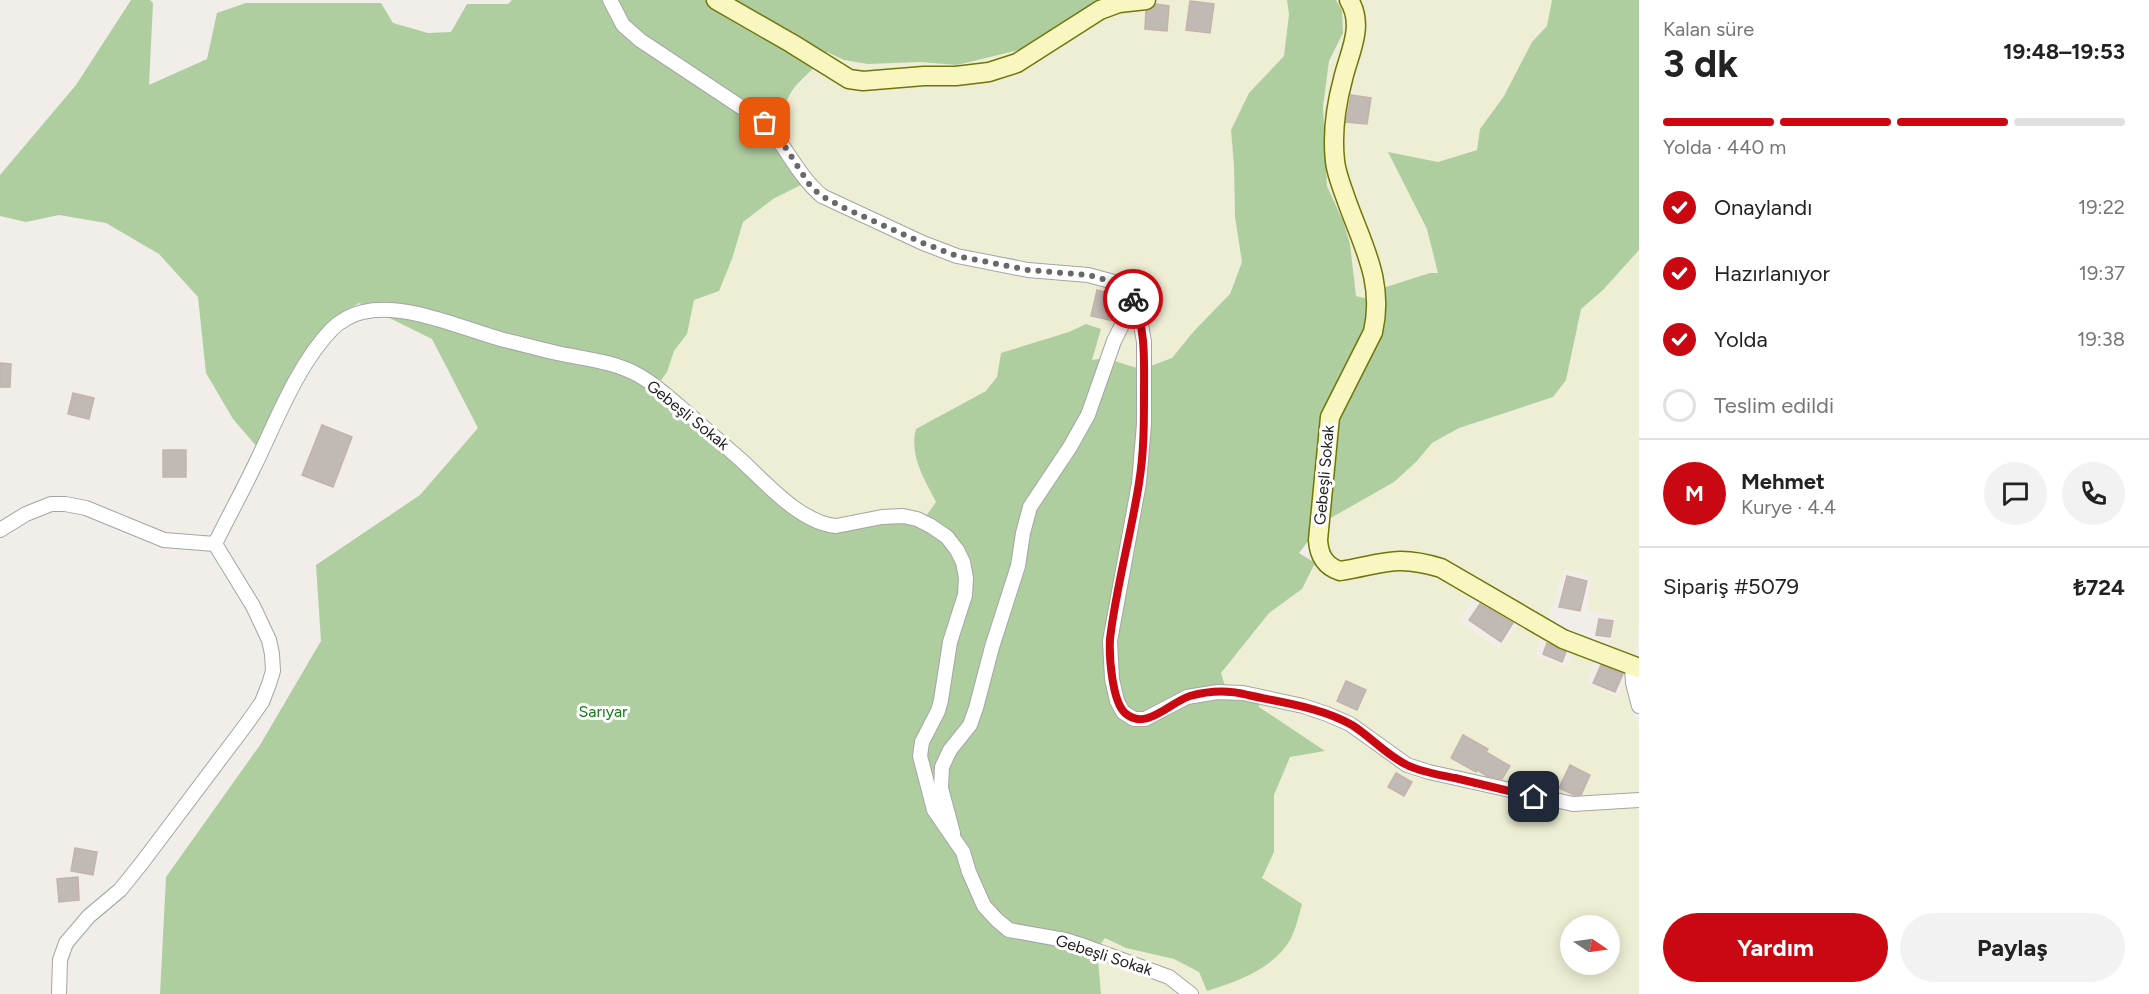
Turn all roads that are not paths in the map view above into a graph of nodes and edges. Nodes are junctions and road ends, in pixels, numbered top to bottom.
1 (610, 0) edge
2 (716, 0) edge
3 (1146, 0) edge
4 (1349, 0) edge
5 (1134, 301) junction
6 (0, 530) edge
7 (215, 544) junction
8 (1636, 667) edge
9 (1639, 706) edge
10 (1639, 800) edge
11 (955, 840) junction
12 (59, 994) edge
13 (1191, 994) edge

1 - 5 street
2 - 3 street
4 - 8 street, Gebeşli Sokak
5 - 10 street
5 - 11 street, Gebeşli Sokak
6 - 7 street
7 - 11 street, Gebeşli Sokak
7 - 12 street
8 - 9 street, Gebeşli Sokak
11 - 13 street, Gebeşli Sokak

